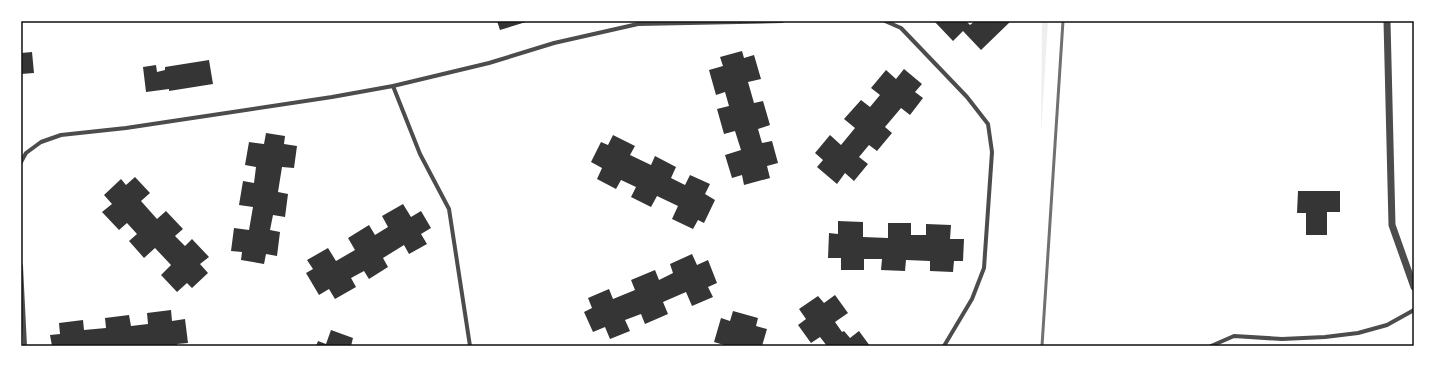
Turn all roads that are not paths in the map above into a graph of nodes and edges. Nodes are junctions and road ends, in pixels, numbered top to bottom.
1 (782, 21) edge
2 (886, 21) edge
3 (1387, 21) edge
4 (393, 86) junction
5 (21, 162) edge
6 (21, 266) edge
7 (1414, 287) edge
8 (1414, 310) edge
9 (25, 346) edge
10 (470, 346) edge
11 (944, 346) edge
12 (1211, 346) edge

1 - 4 street
2 - 11 street
3 - 7 street
4 - 5 street
4 - 10 street
6 - 9 street
8 - 12 street

